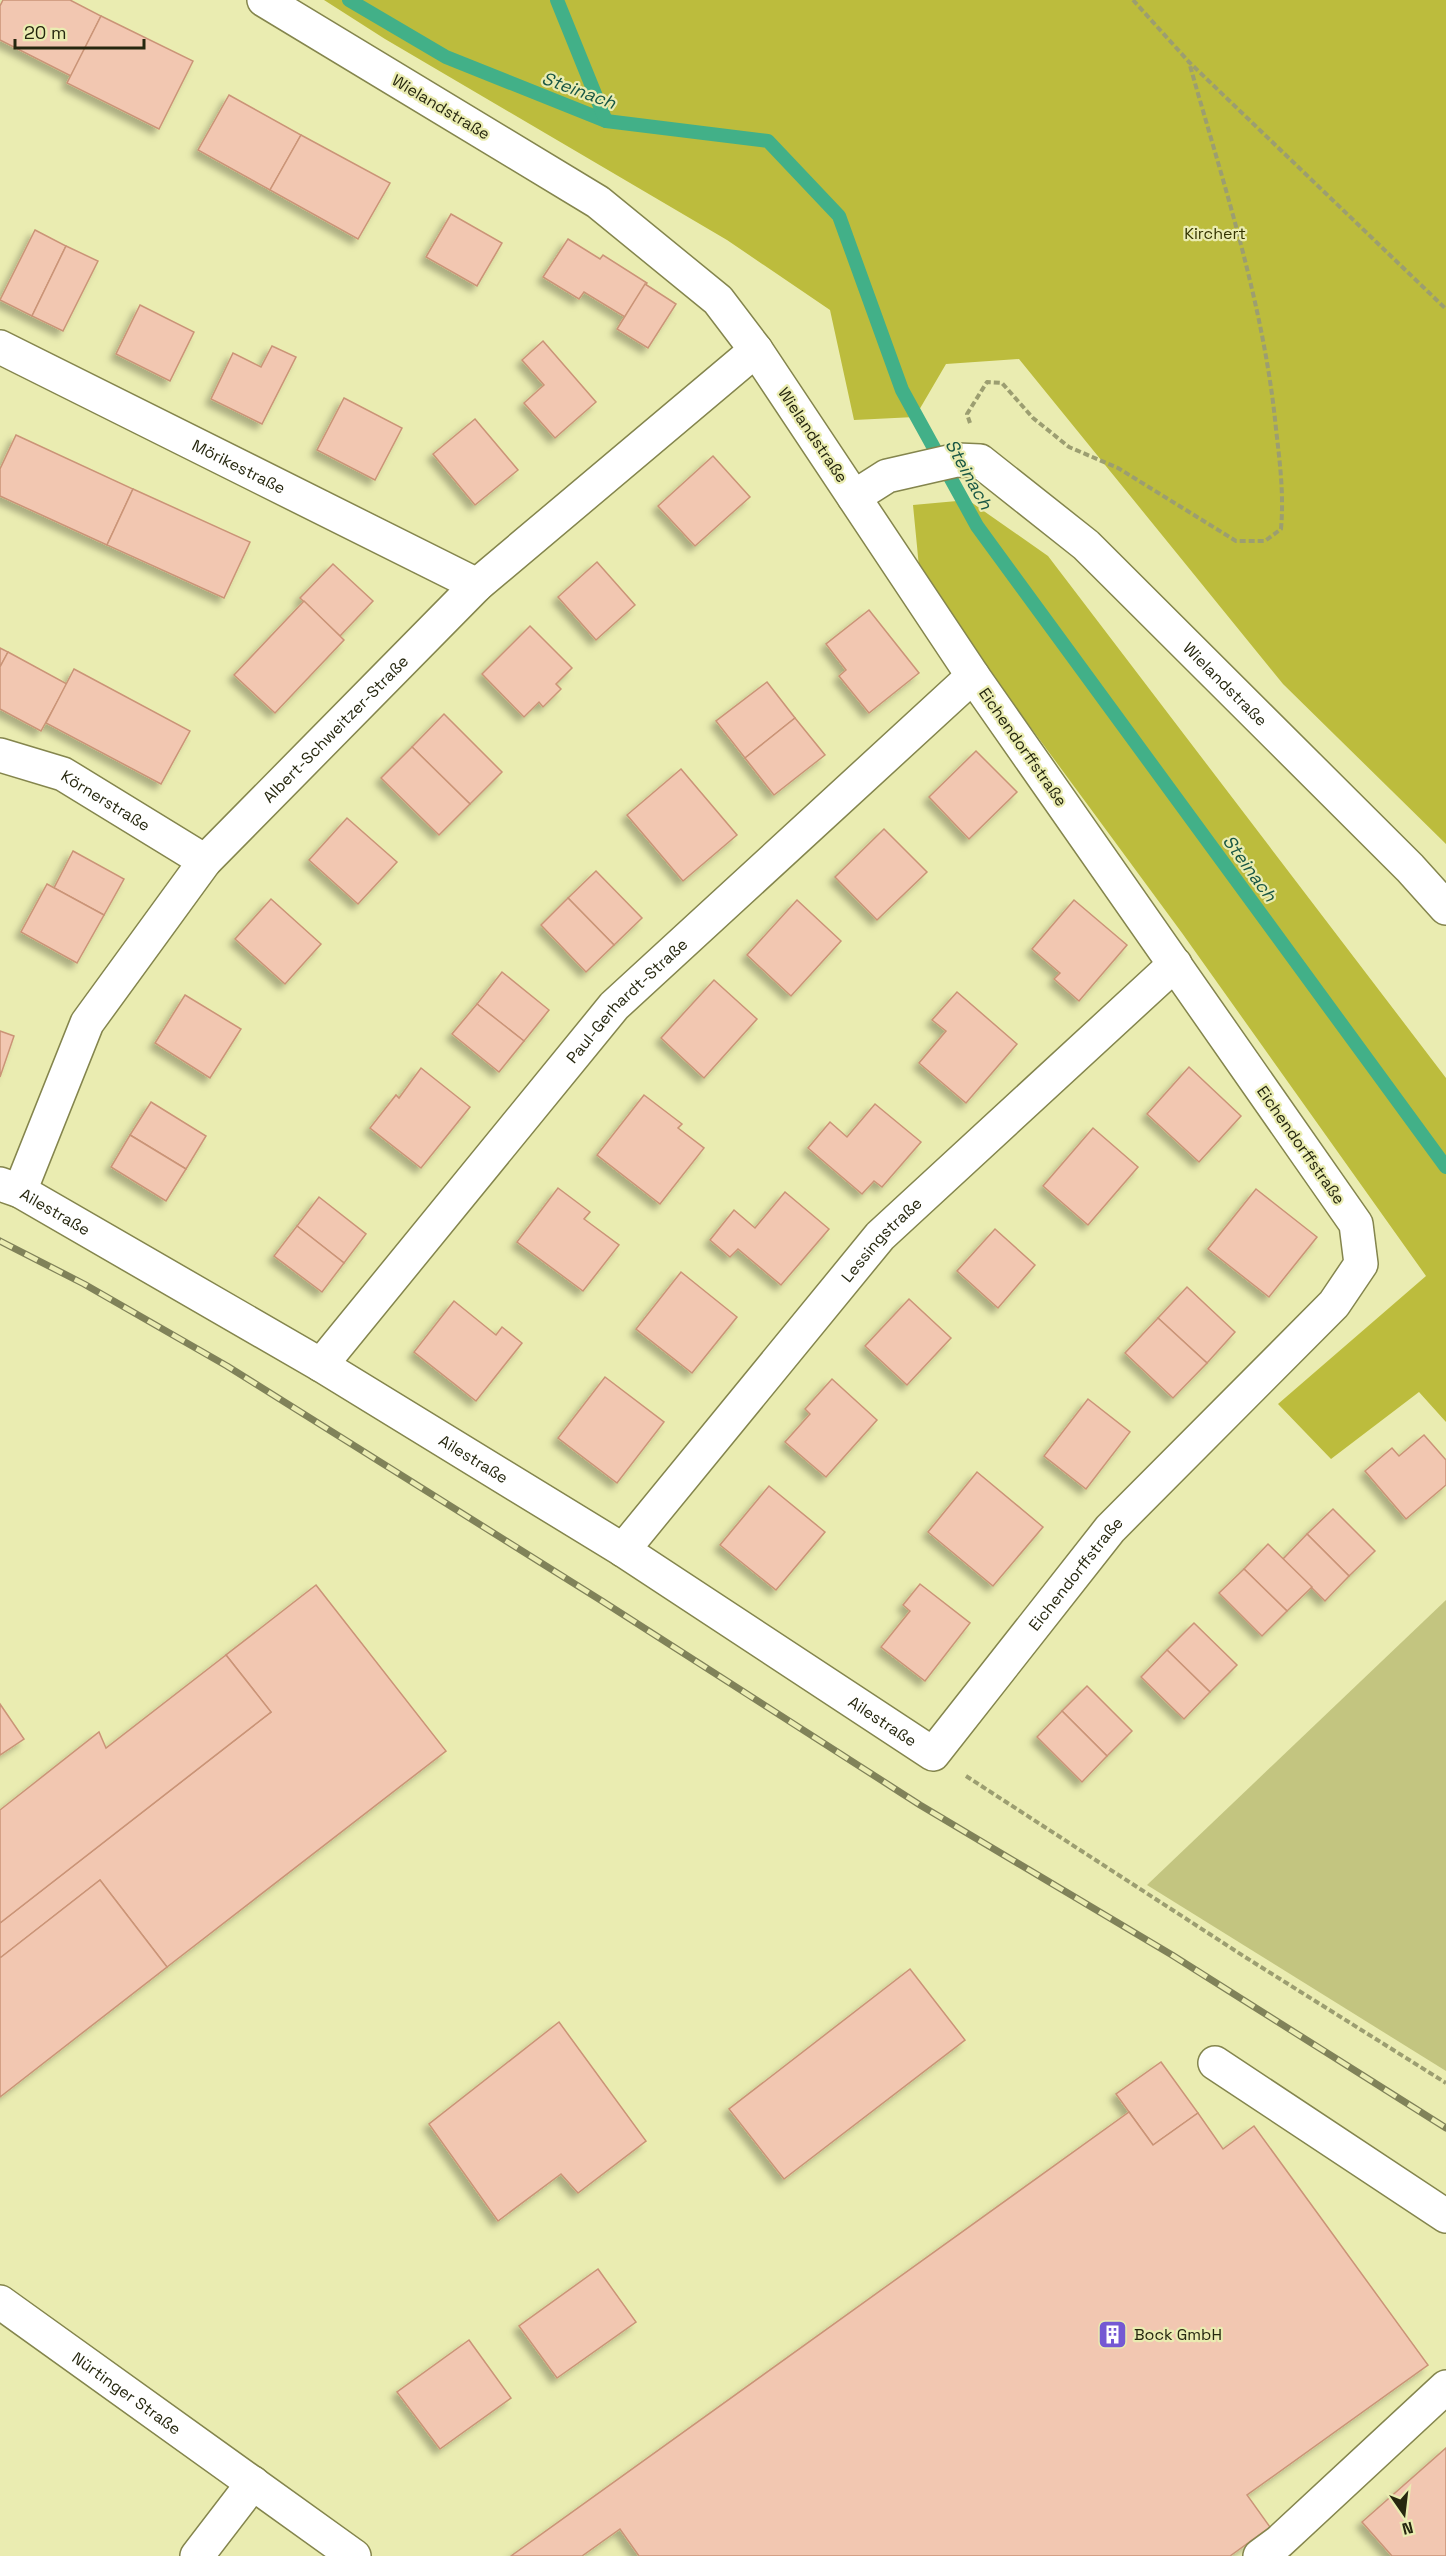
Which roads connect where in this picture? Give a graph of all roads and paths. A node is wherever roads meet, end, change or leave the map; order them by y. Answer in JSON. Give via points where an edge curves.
{"nodes":[{"id":1,"x":264,"y":0,"type":"edge"},
{"id":2,"x":1133,"y":0,"type":"edge"},
{"id":3,"x":1189,"y":62,"type":"junction"},
{"id":4,"x":1446,"y":309,"type":"edge"},
{"id":5,"x":0,"y":348,"type":"edge"},
{"id":6,"x":756,"y":350,"type":"junction"},
{"id":7,"x":969,"y":460,"type":"junction"},
{"id":8,"x":854,"y":496,"type":"junction"},
{"id":9,"x":477,"y":585,"type":"junction"},
{"id":10,"x":973,"y":676,"type":"junction"},
{"id":11,"x":0,"y":755,"type":"edge"},
{"id":12,"x":205,"y":861,"type":"junction"},
{"id":13,"x":1446,"y":908,"type":"edge"},
{"id":14,"x":1175,"y":964,"type":"junction"},
{"id":15,"x":10,"y":1188,"type":"edge"},
{"id":16,"x":321,"y":1365,"type":"junction"},
{"id":17,"x":623,"y":1550,"type":"junction"},
{"id":18,"x":933,"y":1754,"type":"junction"},
{"id":19,"x":1215,"y":2063,"type":"dead end"},
{"id":20,"x":1446,"y":2082,"type":"edge"},
{"id":21,"x":1446,"y":2216,"type":"edge"},
{"id":22,"x":0,"y":2302,"type":"edge"},
{"id":23,"x":1446,"y":2387,"type":"edge"},
{"id":24,"x":253,"y":2483,"type":"junction"},
{"id":25,"x":197,"y":2556,"type":"edge"},
{"id":26,"x":354,"y":2556,"type":"edge"},
{"id":27,"x":1260,"y":2556,"type":"edge"}],
"edges":[{"from":1,"to":6,"type":"street","name":"Wielandstraße","via":[[598,202],[718,300]]},
{"from":2,"to":3,"type":"path"},
{"from":3,"to":4,"type":"path"},
{"from":3,"to":7,"type":"path","via":[[1257,309],[1272,383],[1284,494],[1281,529],[1265,542],[1236,542],[1118,468],[1069,447],[1033,418],[1002,383],[995,381],[987,382],[967,414]]},
{"from":5,"to":9,"type":"street","name":"Mörikestraße"},
{"from":6,"to":8,"type":"street","name":"Wielandstraße"},
{"from":6,"to":9,"type":"street","name":"Albert-Schweitzer-Straße"},
{"from":7,"to":8,"type":"street","name":"Wielandstraße","via":[[887,476]]},
{"from":7,"to":13,"type":"street","name":"Wielandstraße","via":[[1086,545]]},
{"from":8,"to":10,"type":"street","name":"Eichendorffstraße"},
{"from":9,"to":12,"type":"street","name":"Albert-Schweitzer-Straße"},
{"from":10,"to":14,"type":"street","name":"Eichendorffstraße"},
{"from":10,"to":16,"type":"street","name":"Paul-Gerhardt-Straße","via":[[614,1006]]},
{"from":11,"to":12,"type":"street","name":"Körnerstraße","via":[[63,774]]},
{"from":12,"to":15,"type":"street","name":"Albert-Schweitzer-Straße","via":[[87,1023]]},
{"from":14,"to":17,"type":"street","name":"Lessingstraße","via":[[880,1236]]},
{"from":14,"to":18,"type":"street","name":"Eichendorffstraße","via":[[1356,1224],[1361,1264],[1334,1304],[1110,1529]]},
{"from":15,"to":16,"type":"street","name":"Ailestraße"},
{"from":16,"to":17,"type":"street","name":"Ailestraße"},
{"from":17,"to":18,"type":"street","name":"Ailestraße"},
{"from":18,"to":20,"type":"path"},
{"from":19,"to":21,"type":"street"},
{"from":22,"to":24,"type":"street","name":"Nürtinger Straße"},
{"from":23,"to":27,"type":"street"},
{"from":24,"to":25,"type":"street"},
{"from":24,"to":26,"type":"street","name":"Nürtinger Straße"}]}
